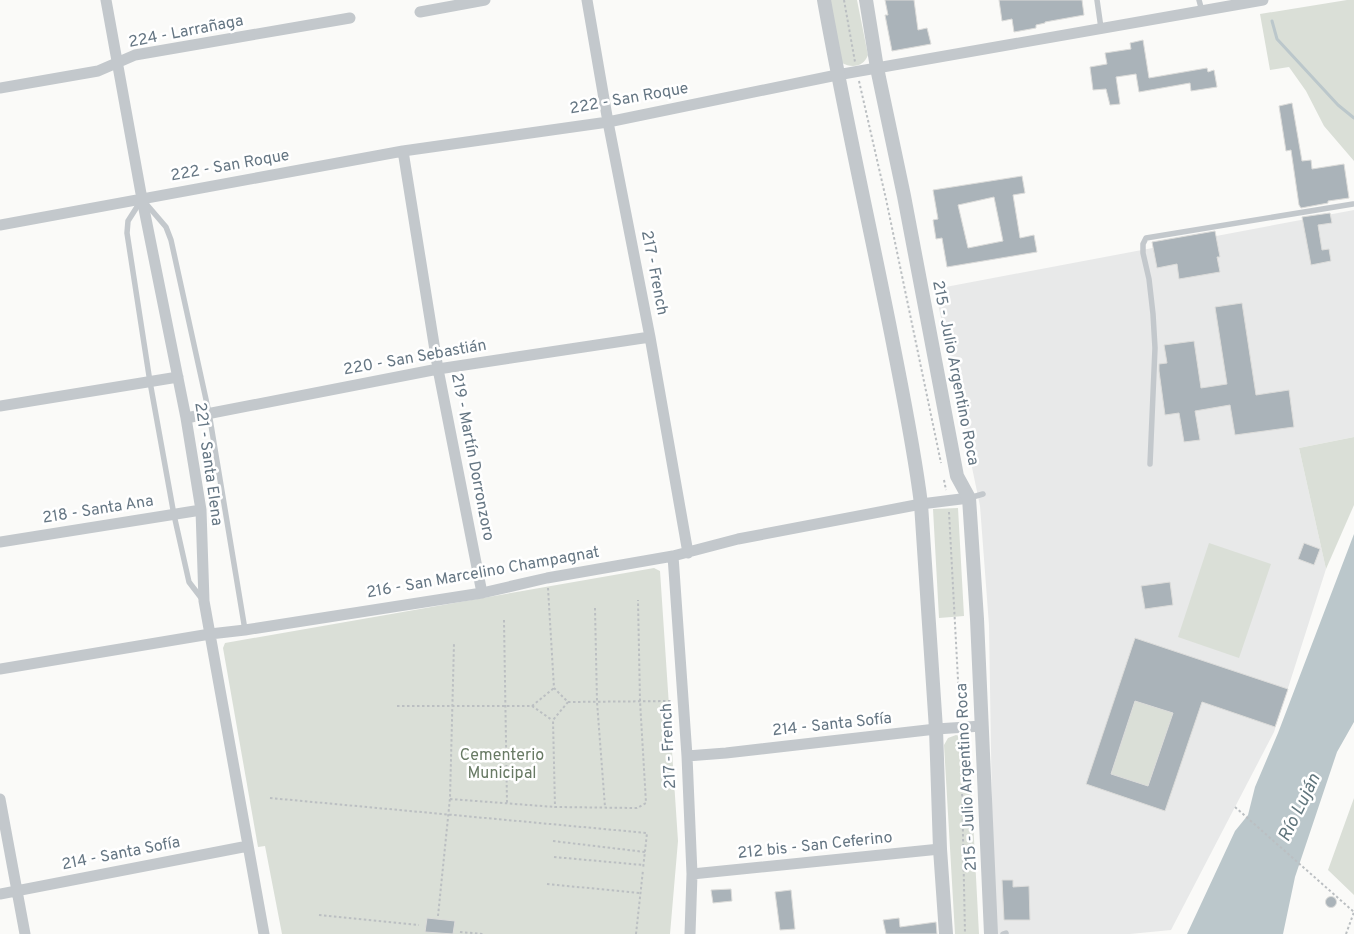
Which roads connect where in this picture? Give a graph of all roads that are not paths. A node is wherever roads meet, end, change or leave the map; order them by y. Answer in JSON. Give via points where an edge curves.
{"nodes":[{"id":1,"x":106,"y":0,"type":"edge"},
{"id":2,"x":485,"y":0,"type":"edge"},
{"id":3,"x":587,"y":0,"type":"edge"},
{"id":4,"x":824,"y":0,"type":"edge"},
{"id":5,"x":866,"y":0,"type":"edge"},
{"id":6,"x":1097,"y":0,"type":"edge"},
{"id":7,"x":1263,"y":0,"type":"edge"},
{"id":8,"x":1200,"y":5,"type":"edge"},
{"id":9,"x":420,"y":12,"type":"dead end"},
{"id":10,"x":350,"y":18,"type":"dead end"},
{"id":11,"x":1101,"y":28,"type":"junction"},
{"id":12,"x":118,"y":63,"type":"junction"},
{"id":13,"x":877,"y":68,"type":"junction"},
{"id":14,"x":837,"y":75,"type":"junction"},
{"id":15,"x":0,"y":88,"type":"edge"},
{"id":16,"x":608,"y":122,"type":"junction"},
{"id":17,"x":403,"y":151,"type":"junction"},
{"id":18,"x":142,"y":199,"type":"junction"},
{"id":19,"x":1353,"y":204,"type":"edge"},
{"id":20,"x":0,"y":225,"type":"edge"},
{"id":21,"x":650,"y":338,"type":"junction"},
{"id":22,"x":438,"y":369,"type":"junction"},
{"id":23,"x":178,"y":377,"type":"junction"},
{"id":24,"x":150,"y":382,"type":"junction"},
{"id":25,"x":0,"y":406,"type":"edge"},
{"id":26,"x":209,"y":413,"type":"junction"},
{"id":27,"x":186,"y":418,"type":"junction"},
{"id":28,"x":1150,"y":464,"type":"dead end"},
{"id":29,"x":983,"y":494,"type":"dead end"},
{"id":30,"x":969,"y":498,"type":"junction"},
{"id":31,"x":922,"y":504,"type":"junction"},
{"id":32,"x":201,"y":510,"type":"junction"},
{"id":33,"x":174,"y":515,"type":"junction"},
{"id":34,"x":0,"y":542,"type":"edge"},
{"id":35,"x":688,"y":553,"type":"junction"},
{"id":36,"x":673,"y":556,"type":"junction"},
{"id":37,"x":482,"y":592,"type":"junction"},
{"id":38,"x":204,"y":601,"type":"junction"},
{"id":39,"x":245,"y":630,"type":"junction"},
{"id":40,"x":210,"y":634,"type":"junction"},
{"id":41,"x":0,"y":669,"type":"edge"},
{"id":42,"x":982,"y":726,"type":"junction"},
{"id":43,"x":936,"y":730,"type":"junction"},
{"id":44,"x":687,"y":756,"type":"junction"},
{"id":45,"x":0,"y":799,"type":"edge"},
{"id":46,"x":248,"y":846,"type":"junction"},
{"id":47,"x":940,"y":849,"type":"junction"},
{"id":48,"x":692,"y":874,"type":"junction"},
{"id":49,"x":17,"y":891,"type":"junction"},
{"id":50,"x":0,"y":894,"type":"edge"},
{"id":51,"x":25,"y":934,"type":"edge"},
{"id":52,"x":264,"y":934,"type":"edge"},
{"id":53,"x":690,"y":934,"type":"edge"},
{"id":54,"x":946,"y":934,"type":"edge"},
{"id":55,"x":991,"y":934,"type":"edge"}],
"edges":[{"from":1,"to":12,"type":"street","name":"221 - Santa Elena"},
{"from":2,"to":9,"type":"street"},
{"from":3,"to":16,"type":"street","name":"217 - French"},
{"from":4,"to":14,"type":"street","name":"215 - Julio Argentino Roca"},
{"from":5,"to":13,"type":"street","name":"215 - Julio Argentino Roca"},
{"from":6,"to":11,"type":"lane"},
{"from":7,"to":8,"type":"street","name":"222 - San Roque"},
{"from":8,"to":11,"type":"street","name":"222 - San Roque"},
{"from":10,"to":12,"type":"street","name":"224 - Larrañaga","via":[[135,55]]},
{"from":11,"to":13,"type":"street","name":"222 - San Roque"},
{"from":12,"to":15,"type":"street","name":"224 - Larrañaga","via":[[98,72]]},
{"from":12,"to":18,"type":"street","name":"221 - Santa Elena"},
{"from":13,"to":14,"type":"street","name":"222 - San Roque"},
{"from":13,"to":30,"type":"street","name":"215 - Julio Argentino Roca","via":[[957,476]]},
{"from":14,"to":16,"type":"street","name":"222 - San Roque"},
{"from":14,"to":31,"type":"street","name":"215 - Julio Argentino Roca","via":[[865,202]]},
{"from":16,"to":17,"type":"street","name":"222 - San Roque"},
{"from":16,"to":21,"type":"street","name":"217 - French"},
{"from":17,"to":18,"type":"street","name":"222 - San Roque"},
{"from":17,"to":22,"type":"street","name":"219 - Martín Dorronzoro"},
{"from":18,"to":20,"type":"street","name":"222 - San Roque"},
{"from":18,"to":23,"type":"street","name":"221 - Santa Elena"},
{"from":18,"to":24,"type":"lane","via":[[128,221],[127,233]]},
{"from":18,"to":26,"type":"lane","via":[[166,226],[171,240]]},
{"from":19,"to":28,"type":"lane","via":[[1146,238],[1143,253],[1149,279],[1155,348]]},
{"from":21,"to":22,"type":"street","name":"220 - San Sebastián"},
{"from":21,"to":35,"type":"street","name":"217 - French"},
{"from":22,"to":26,"type":"street","name":"220 - San Sebastián"},
{"from":22,"to":37,"type":"street","name":"219 - Martín Dorronzoro"},
{"from":23,"to":24,"type":"street"},
{"from":23,"to":27,"type":"street","name":"221 - Santa Elena"},
{"from":24,"to":25,"type":"street"},
{"from":24,"to":33,"type":"lane"},
{"from":26,"to":27,"type":"street","name":"220 - San Sebastián"},
{"from":26,"to":39,"type":"lane"},
{"from":27,"to":32,"type":"street","name":"221 - Santa Elena"},
{"from":29,"to":30,"type":"lane"},
{"from":30,"to":31,"type":"street","name":"216 - San Marcelino Champagnat"},
{"from":30,"to":42,"type":"street","name":"215 - Julio Argentino Roca"},
{"from":31,"to":35,"type":"street","name":"216 - San Marcelino Champagnat","via":[[738,539]]},
{"from":31,"to":43,"type":"street","name":"215 - Julio Argentino Roca"},
{"from":32,"to":33,"type":"street","name":"218 - Santa Ana"},
{"from":32,"to":38,"type":"street","name":"221 - Santa Elena"},
{"from":33,"to":34,"type":"street","name":"218 - Santa Ana"},
{"from":33,"to":38,"type":"lane","via":[[189,582]]},
{"from":35,"to":36,"type":"street","name":"216 - San Marcelino Champagnat"},
{"from":36,"to":37,"type":"street","name":"216 - San Marcelino Champagnat"},
{"from":36,"to":44,"type":"street","name":"217 - French"},
{"from":37,"to":39,"type":"street","name":"216 - San Marcelino Champagnat"},
{"from":38,"to":40,"type":"street","name":"221 - Santa Elena"},
{"from":39,"to":40,"type":"street","name":"216 - San Marcelino Champagnat"},
{"from":40,"to":41,"type":"street","name":"216 - San Marcelino Champagnat"},
{"from":40,"to":46,"type":"street","name":"221 - Santa Elena"},
{"from":42,"to":43,"type":"street","name":"214 - Santa Sofía"},
{"from":42,"to":55,"type":"street","name":"215 - Julio Argentino Roca"},
{"from":43,"to":44,"type":"street","name":"214 - Santa Sofía"},
{"from":43,"to":47,"type":"street","name":"215 - Julio Argentino Roca"},
{"from":44,"to":48,"type":"street","name":"217 - French"},
{"from":45,"to":49,"type":"street"},
{"from":46,"to":49,"type":"street","name":"214 - Santa Sofía"},
{"from":46,"to":52,"type":"street","name":"221 - Santa Elena"},
{"from":47,"to":48,"type":"street","name":"212 bis - San Ceferino"},
{"from":47,"to":54,"type":"street","name":"215 - Julio Argentino Roca"},
{"from":48,"to":53,"type":"street","name":"217 - French"},
{"from":49,"to":50,"type":"street","name":"214 - Santa Sofía"},
{"from":49,"to":51,"type":"street"}]}
